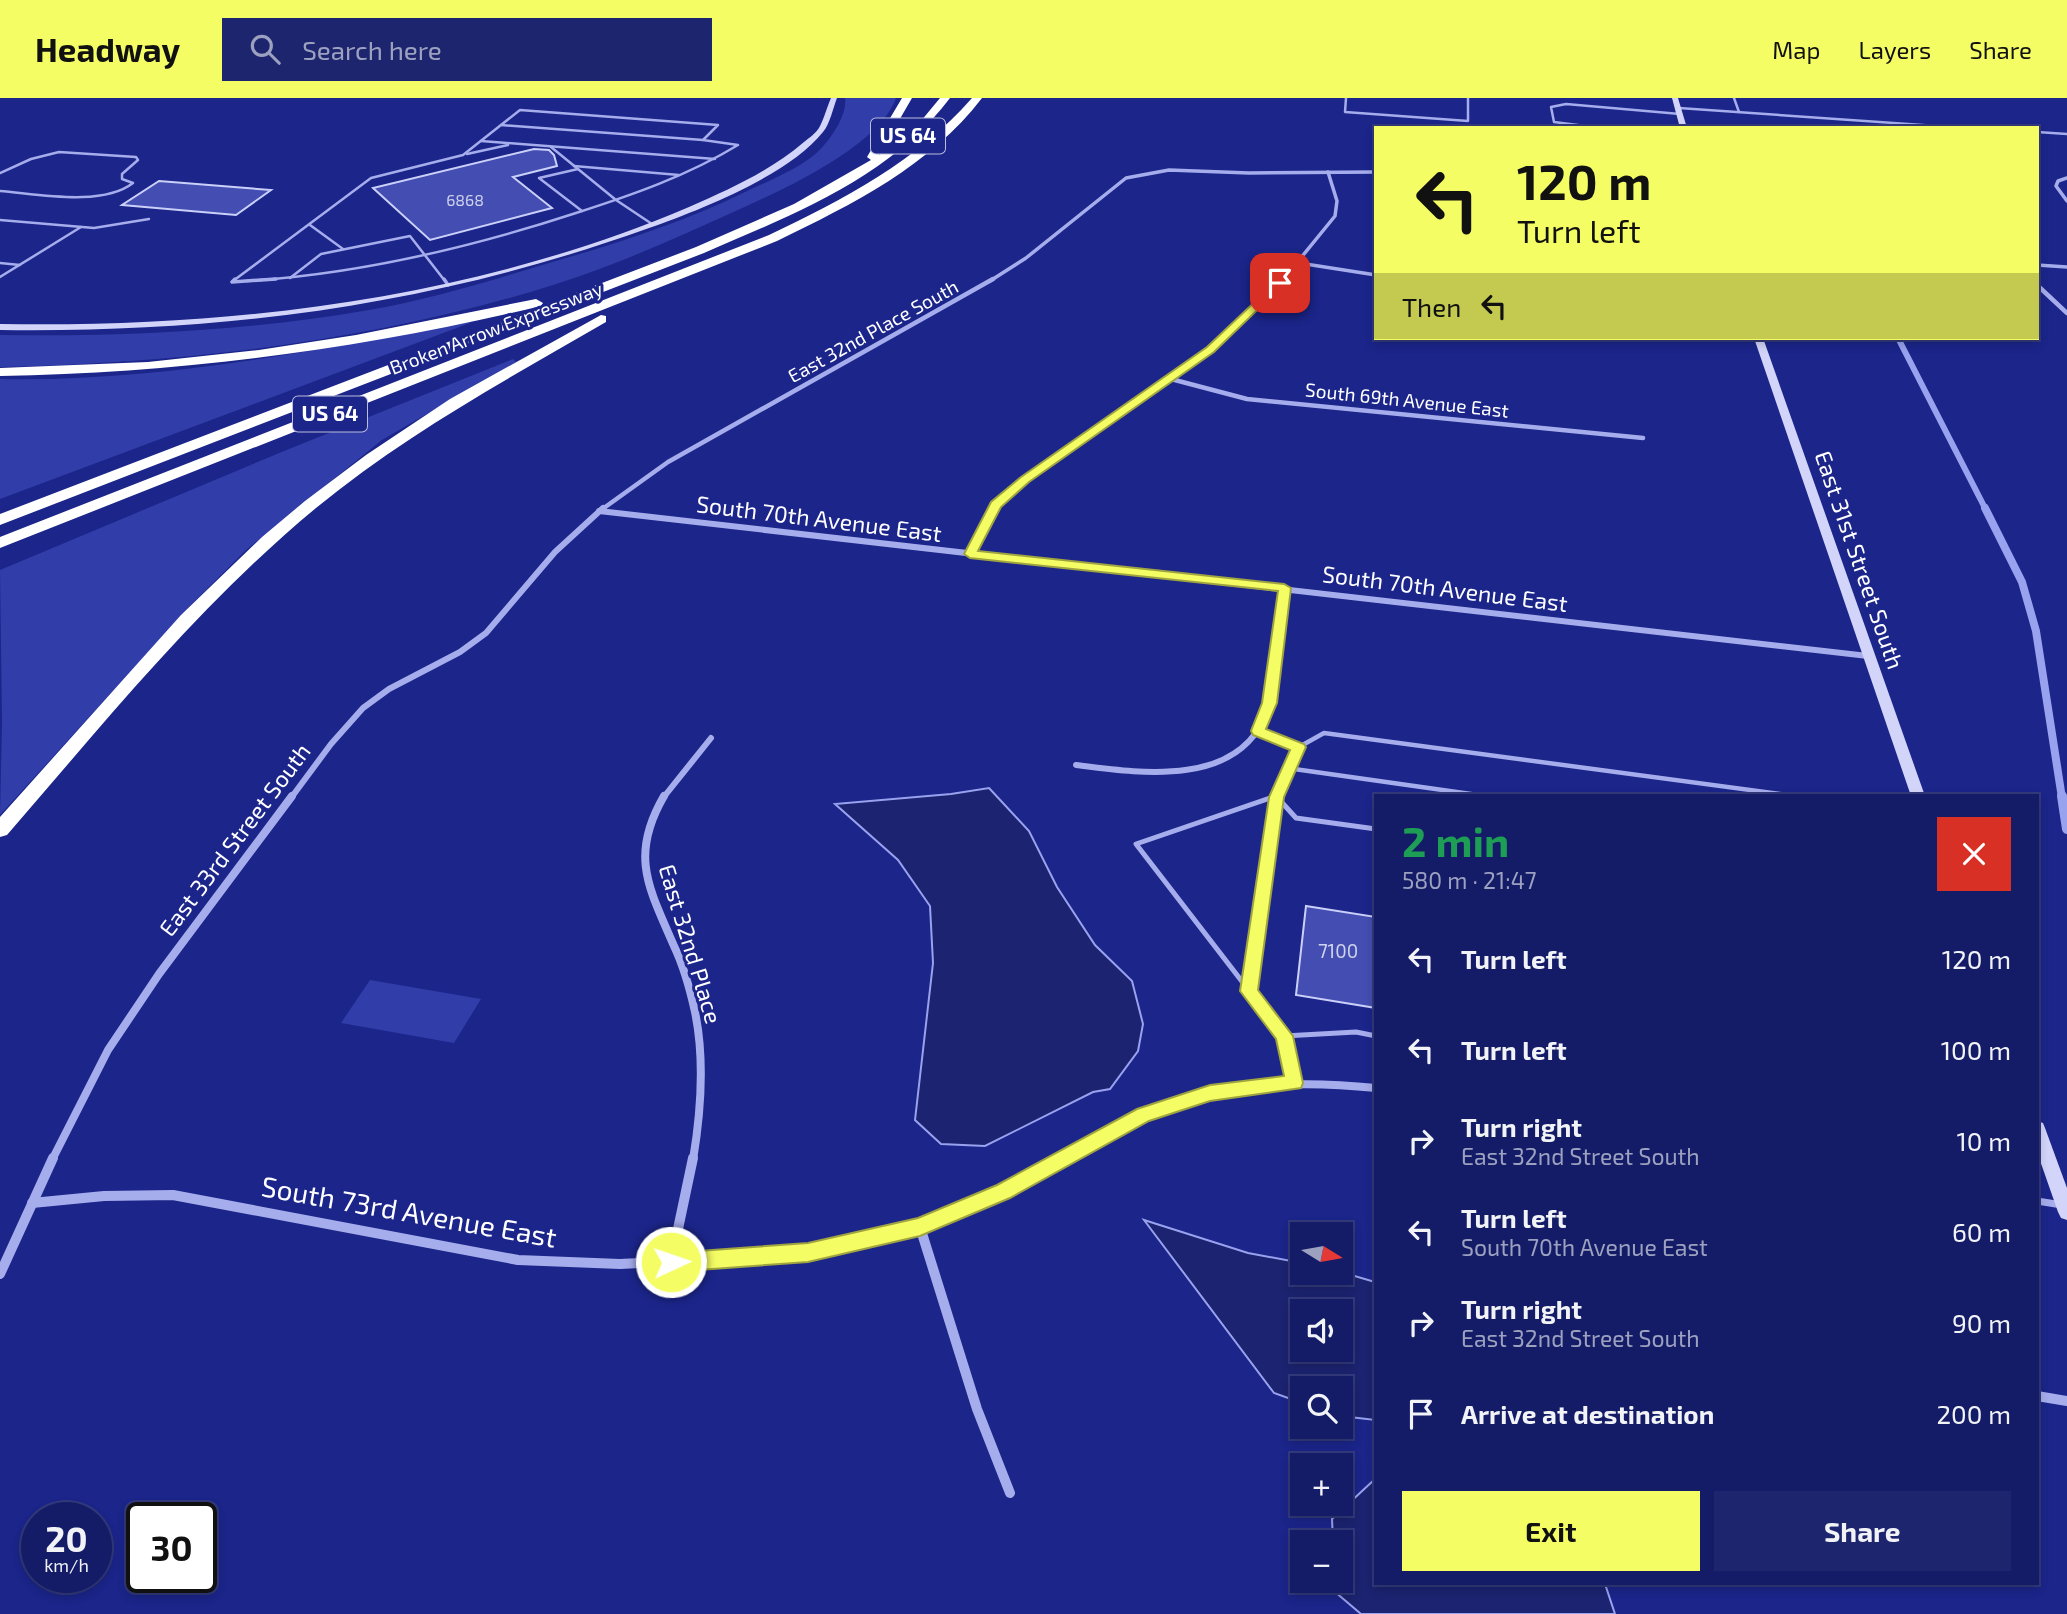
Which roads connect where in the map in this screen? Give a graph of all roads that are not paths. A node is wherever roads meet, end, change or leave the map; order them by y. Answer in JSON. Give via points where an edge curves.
{"nodes":[{"id":1,"x":834,"y":98,"type":"edge"},
{"id":2,"x":907,"y":98,"type":"edge"},
{"id":3,"x":945,"y":98,"type":"edge"},
{"id":4,"x":977,"y":98,"type":"edge"},
{"id":5,"x":994,"y":98,"type":"edge"},
{"id":6,"x":1346,"y":98,"type":"edge"},
{"id":7,"x":1468,"y":98,"type":"edge"},
{"id":8,"x":1675,"y":98,"type":"edge"},
{"id":9,"x":1734,"y":98,"type":"edge"},
{"id":10,"x":1679,"y":111,"type":"junction"},
{"id":11,"x":1740,"y":111,"type":"junction"},
{"id":12,"x":501,"y":125,"type":"junction"},
{"id":13,"x":1580,"y":126,"type":"edge"},
{"id":14,"x":1684,"y":126,"type":"edge"},
{"id":15,"x":1939,"y":126,"type":"edge"},
{"id":16,"x":2039,"y":132,"type":"edge"},
{"id":17,"x":2067,"y":134,"type":"edge"},
{"id":18,"x":481,"y":141,"type":"junction"},
{"id":19,"x":703,"y":141,"type":"junction"},
{"id":20,"x":515,"y":144,"type":"junction"},
{"id":21,"x":550,"y":146,"type":"junction"},
{"id":22,"x":927,"y":149,"type":"junction"},
{"id":23,"x":463,"y":155,"type":"junction"},
{"id":24,"x":716,"y":159,"type":"junction"},
{"id":25,"x":576,"y":167,"type":"junction"},
{"id":26,"x":866,"y":168,"type":"junction"},
{"id":27,"x":1328,"y":172,"type":"junction"},
{"id":28,"x":1374,"y":172,"type":"edge"},
{"id":29,"x":0,"y":173,"type":"edge"},
{"id":30,"x":683,"y":175,"type":"junction"},
{"id":31,"x":2064,"y":179,"type":"edge"},
{"id":32,"x":0,"y":191,"type":"edge"},
{"id":33,"x":616,"y":200,"type":"junction"},
{"id":34,"x":2067,"y":201,"type":"edge"},
{"id":35,"x":582,"y":211,"type":"junction"},
{"id":36,"x":149,"y":219,"type":"dead end"},
{"id":37,"x":0,"y":220,"type":"edge"},
{"id":38,"x":652,"y":224,"type":"junction"},
{"id":39,"x":310,"y":225,"type":"junction"},
{"id":40,"x":81,"y":227,"type":"junction"},
{"id":41,"x":343,"y":250,"type":"junction"},
{"id":42,"x":424,"y":256,"type":"junction"},
{"id":43,"x":0,"y":263,"type":"edge"},
{"id":44,"x":1299,"y":263,"type":"junction"},
{"id":45,"x":20,"y":265,"type":"junction"},
{"id":46,"x":2039,"y":265,"type":"edge"},
{"id":47,"x":2067,"y":267,"type":"edge"},
{"id":48,"x":1374,"y":275,"type":"edge"},
{"id":49,"x":0,"y":277,"type":"edge"},
{"id":50,"x":287,"y":280,"type":"junction"},
{"id":51,"x":448,"y":285,"type":"junction"},
{"id":52,"x":660,"y":285,"type":"junction"},
{"id":53,"x":2039,"y":287,"type":"edge"},
{"id":54,"x":587,"y":294,"type":"junction"},
{"id":55,"x":2067,"y":313,"type":"edge"},
{"id":56,"x":0,"y":327,"type":"edge"},
{"id":57,"x":1759,"y":340,"type":"edge"},
{"id":58,"x":0,"y":372,"type":"edge"},
{"id":59,"x":1171,"y":379,"type":"junction"},
{"id":60,"x":1643,"y":438,"type":"dead end"},
{"id":61,"x":600,"y":511,"type":"junction"},
{"id":62,"x":0,"y":520,"type":"edge"},
{"id":63,"x":0,"y":543,"type":"edge"},
{"id":64,"x":970,"y":554,"type":"junction"},
{"id":65,"x":1284,"y":588,"type":"junction"},
{"id":66,"x":1868,"y":656,"type":"junction"},
{"id":67,"x":1258,"y":731,"type":"junction"},
{"id":68,"x":711,"y":738,"type":"dead end"},
{"id":69,"x":1299,"y":747,"type":"junction"},
{"id":70,"x":1076,"y":765,"type":"dead end"},
{"id":71,"x":1287,"y":768,"type":"junction"},
{"id":72,"x":1471,"y":794,"type":"edge"},
{"id":73,"x":1780,"y":794,"type":"edge"},
{"id":74,"x":1917,"y":794,"type":"edge"},
{"id":75,"x":1276,"y":797,"type":"junction"},
{"id":76,"x":1374,"y":829,"type":"edge"},
{"id":77,"x":0,"y":830,"type":"edge"},
{"id":78,"x":1249,"y":991,"type":"junction"},
{"id":79,"x":1284,"y":1036,"type":"junction"},
{"id":80,"x":1374,"y":1036,"type":"edge"},
{"id":81,"x":1294,"y":1083,"type":"junction"},
{"id":82,"x":1374,"y":1088,"type":"edge"},
{"id":83,"x":2039,"y":1134,"type":"edge"},
{"id":84,"x":2039,"y":1202,"type":"edge"},
{"id":85,"x":32,"y":1203,"type":"junction"},
{"id":86,"x":2066,"y":1209,"type":"edge"},
{"id":87,"x":920,"y":1227,"type":"junction"},
{"id":88,"x":671,"y":1262,"type":"junction"},
{"id":89,"x":0,"y":1274,"type":"edge"},
{"id":90,"x":2039,"y":1396,"type":"edge"},
{"id":91,"x":2067,"y":1401,"type":"edge"},
{"id":92,"x":1010,"y":1493,"type":"dead end"}],
"edges":[{"from":1,"to":38,"type":"street","via":[[823,129],[786,163],[732,193]]},
{"from":2,"to":26,"type":"highway"},
{"from":3,"to":26,"type":"highway","name":"Broken Arrow Expressway","number":"US 64"},
{"from":4,"to":22,"type":"highway","name":"Broken Arrow Expressway","number":"US 64"},
{"from":5,"to":22,"type":"highway"},
{"from":6,"to":7,"type":"lane","via":[[1345,112],[1468,121]]},
{"from":8,"to":10,"type":"street"},
{"from":9,"to":11,"type":"lane"},
{"from":10,"to":11,"type":"lane"},
{"from":10,"to":13,"type":"lane","via":[[1550,107],[1554,122]]},
{"from":10,"to":14,"type":"street"},
{"from":11,"to":15,"type":"lane"},
{"from":12,"to":18,"type":"lane"},
{"from":12,"to":19,"type":"lane"},
{"from":12,"to":19,"type":"lane","via":[[520,110],[718,125]]},
{"from":16,"to":17,"type":"lane"},
{"from":18,"to":20,"type":"lane"},
{"from":18,"to":23,"type":"lane"},
{"from":19,"to":24,"type":"lane","via":[[738,145]]},
{"from":20,"to":21,"type":"lane"},
{"from":20,"to":23,"type":"lane"},
{"from":21,"to":24,"type":"lane"},
{"from":21,"to":25,"type":"lane"},
{"from":22,"to":52,"type":"highway","name":"Broken Arrow Expressway","number":"US 64","via":[[867,191],[821,215]]},
{"from":23,"to":39,"type":"lane","via":[[371,178]]},
{"from":24,"to":30,"type":"lane"},
{"from":25,"to":30,"type":"lane"},
{"from":25,"to":33,"type":"lane"},
{"from":25,"to":35,"type":"lane","via":[[540,178]]},
{"from":26,"to":54,"type":"highway","name":"Broken Arrow Expressway","number":"US 64","via":[[785,214]]},
{"from":27,"to":28,"type":"street","name":"East 32nd Place South"},
{"from":27,"to":44,"type":"street","via":[[1335,189],[1335,216]]},
{"from":27,"to":61,"type":"street","name":"East 32nd Place South","via":[[1154,171],[1119,181],[1008,270],[668,462]]},
{"from":29,"to":32,"type":"lane","via":[[60,152],[138,160],[121,178],[133,183],[128,189],[108,195]]},
{"from":30,"to":33,"type":"lane"},
{"from":31,"to":34,"type":"street","via":[[2056,186]]},
{"from":33,"to":35,"type":"lane"},
{"from":33,"to":38,"type":"lane"},
{"from":35,"to":42,"type":"lane","via":[[522,232]]},
{"from":36,"to":40,"type":"lane","via":[[121,227]]},
{"from":37,"to":40,"type":"lane"},
{"from":38,"to":51,"type":"street","via":[[532,264]]},
{"from":39,"to":41,"type":"lane"},
{"from":39,"to":50,"type":"lane","via":[[232,282]]},
{"from":40,"to":45,"type":"lane"},
{"from":41,"to":42,"type":"lane","via":[[410,236]]},
{"from":41,"to":50,"type":"lane","via":[[321,254]]},
{"from":42,"to":50,"type":"lane"},
{"from":42,"to":51,"type":"lane"},
{"from":43,"to":45,"type":"lane"},
{"from":44,"to":48,"type":"street"},
{"from":44,"to":59,"type":"street","via":[[1237,327]]},
{"from":45,"to":49,"type":"lane"},
{"from":46,"to":47,"type":"street"},
{"from":51,"to":56,"type":"street","via":[[356,303],[153,328]]},
{"from":52,"to":63,"type":"highway","name":"Broken Arrow Expressway","number":"US 64"},
{"from":52,"to":77,"type":"highway","via":[[476,389],[310,505],[202,604]]},
{"from":53,"to":55,"type":"street"},
{"from":54,"to":58,"type":"highway","via":[[271,352],[137,367]]},
{"from":54,"to":62,"type":"highway","name":"Broken Arrow Expressway","number":"US 64"},
{"from":57,"to":66,"type":"street","name":"East 31st Street South"},
{"from":59,"to":60,"type":"street","name":"South 69th Avenue East","via":[[1247,399]]},
{"from":59,"to":64,"type":"street","via":[[1025,479],[995,505]]},
{"from":61,"to":64,"type":"street","name":"South 70th Avenue East"},
{"from":61,"to":85,"type":"street","name":"East 33rd Street South","via":[[541,567],[487,632],[353,717],[127,1020],[88,1085]]},
{"from":64,"to":65,"type":"street","name":"South 70th Avenue East"},
{"from":65,"to":66,"type":"street","name":"South 70th Avenue East"},
{"from":65,"to":67,"type":"street","via":[[1269,703]]},
{"from":66,"to":74,"type":"street","name":"East 31st Street South"},
{"from":67,"to":69,"type":"lane"},
{"from":67,"to":70,"type":"street","via":[[1232,754],[1192,769],[1130,772]]},
{"from":68,"to":88,"type":"street","name":"East 32nd Place","via":[[662,801],[644,852],[649,891],[680,961],[699,1040],[693,1156]]},
{"from":69,"to":71,"type":"lane"},
{"from":69,"to":73,"type":"lane","via":[[1324,733]]},
{"from":71,"to":72,"type":"lane"},
{"from":71,"to":75,"type":"lane"},
{"from":75,"to":76,"type":"lane","via":[[1296,818]]},
{"from":75,"to":78,"type":"lane"},
{"from":75,"to":78,"type":"lane","via":[[1136,844]]},
{"from":78,"to":79,"type":"lane"},
{"from":79,"to":80,"type":"lane","via":[[1356,1032]]},
{"from":79,"to":81,"type":"lane"},
{"from":81,"to":82,"type":"street","name":"South 73rd Avenue East"},
{"from":81,"to":87,"type":"street","name":"South 73rd Avenue East","via":[[1210,1093],[1144,1115],[1003,1192]]},
{"from":83,"to":86,"type":"street"},
{"from":84,"to":86,"type":"lane"},
{"from":85,"to":88,"type":"street","name":"South 73rd Avenue East","via":[[173,1195],[519,1260]]},
{"from":85,"to":89,"type":"street","name":"East 33rd Street South"},
{"from":87,"to":88,"type":"street","name":"South 73rd Avenue East","via":[[808,1252]]},
{"from":87,"to":92,"type":"street","via":[[977,1409]]},
{"from":90,"to":91,"type":"street"}]}
